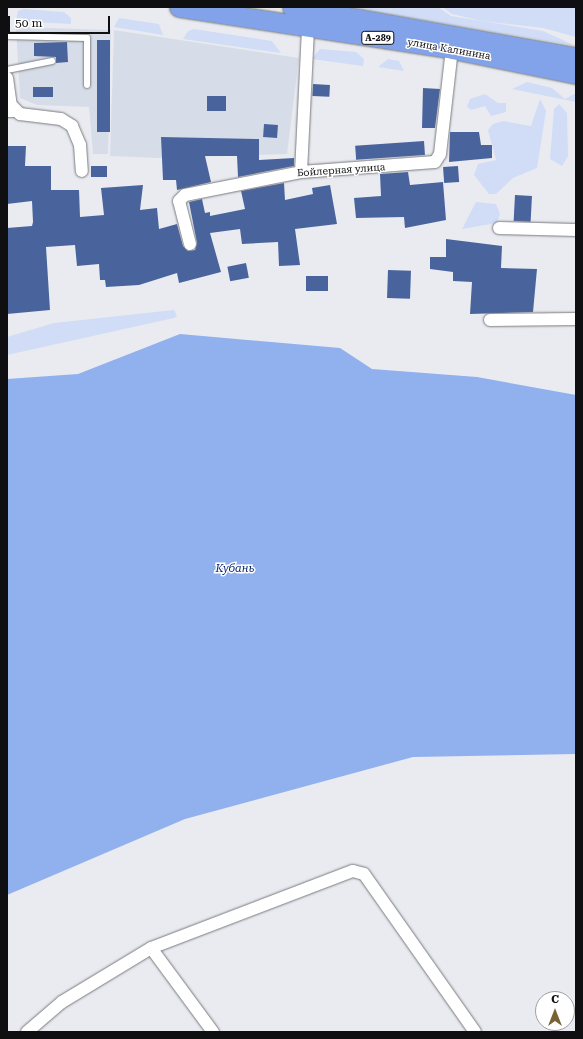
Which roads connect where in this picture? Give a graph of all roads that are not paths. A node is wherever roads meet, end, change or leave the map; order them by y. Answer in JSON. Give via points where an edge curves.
{"nodes":[{"id":1,"x":179,"y":7,"type":"edge"},
{"id":2,"x":292,"y":7,"type":"edge"},
{"id":3,"x":308,"y":27,"type":"junction"},
{"id":4,"x":7,"y":36,"type":"edge"},
{"id":5,"x":452,"y":49,"type":"junction"},
{"id":6,"x":576,"y":57,"type":"edge"},
{"id":7,"x":52,"y":61,"type":"dead end"},
{"id":8,"x":7,"y":70,"type":"edge"},
{"id":9,"x":576,"y":74,"type":"edge"},
{"id":10,"x":7,"y":78,"type":"edge"},
{"id":11,"x":87,"y":85,"type":"dead end"},
{"id":12,"x":7,"y":114,"type":"edge"},
{"id":13,"x":20,"y":114,"type":"junction"},
{"id":14,"x":82,"y":170,"type":"dead end"},
{"id":15,"x":301,"y":172,"type":"junction"},
{"id":16,"x":499,"y":228,"type":"dead end"},
{"id":17,"x":576,"y":230,"type":"edge"},
{"id":18,"x":190,"y":244,"type":"dead end"},
{"id":19,"x":576,"y":319,"type":"edge"},
{"id":20,"x":490,"y":320,"type":"dead end"},
{"id":21,"x":151,"y":948,"type":"junction"},
{"id":22,"x":27,"y":1032,"type":"edge"},
{"id":23,"x":213,"y":1032,"type":"edge"},
{"id":24,"x":475,"y":1032,"type":"edge"}],
"edges":[{"from":1,"to":3,"type":"highway","name":"улица Калинина","number":"А-289"},
{"from":2,"to":6,"type":"highway","name":"улица Калинина","number":"А-289"},
{"from":3,"to":5,"type":"highway","name":"улица Калинина","number":"А-289"},
{"from":3,"to":15,"type":"street"},
{"from":4,"to":11,"type":"lane","via":[[87,38]]},
{"from":5,"to":9,"type":"highway","name":"улица Калинина","number":"А-289"},
{"from":5,"to":15,"type":"street","name":"Бойлерная улица","via":[[440,154],[435,162]]},
{"from":7,"to":8,"type":"lane"},
{"from":10,"to":13,"type":"street","via":[[11,105]]},
{"from":12,"to":13,"type":"lane"},
{"from":13,"to":14,"type":"street","via":[[67,121],[78,139]]},
{"from":15,"to":18,"type":"street","name":"Бойлерная улица","via":[[185,195],[179,201]]},
{"from":16,"to":17,"type":"street"},
{"from":19,"to":20,"type":"street"},
{"from":21,"to":22,"type":"street","via":[[62,1002]]},
{"from":21,"to":23,"type":"street"},
{"from":21,"to":24,"type":"street","via":[[359,872]]}]}
